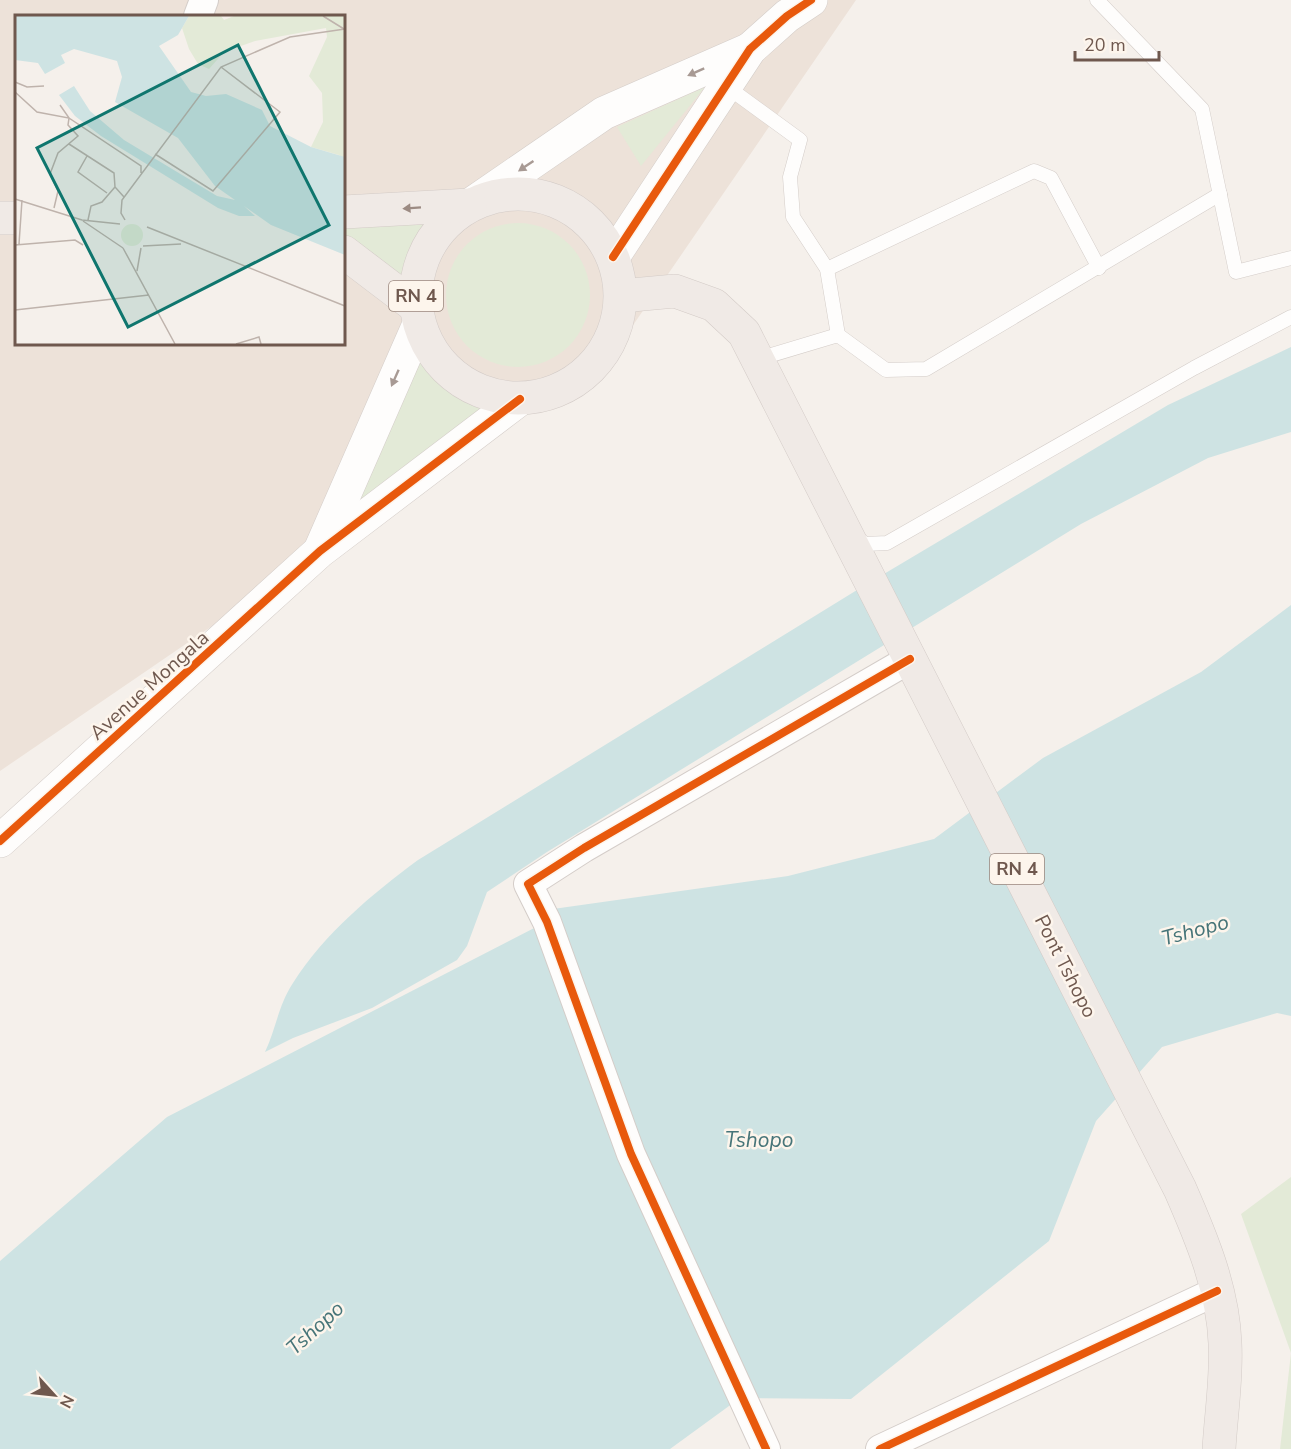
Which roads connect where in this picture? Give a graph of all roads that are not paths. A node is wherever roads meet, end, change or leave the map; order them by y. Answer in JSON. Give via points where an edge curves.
{"nodes":[{"id":1,"x":204,"y":0,"type":"edge"},
{"id":2,"x":811,"y":0,"type":"edge"},
{"id":3,"x":1097,"y":0,"type":"edge"},
{"id":4,"x":198,"y":15,"type":"edge"},
{"id":5,"x":750,"y":49,"type":"junction"},
{"id":6,"x":726,"y":86,"type":"junction"},
{"id":7,"x":1220,"y":194,"type":"junction"},
{"id":8,"x":470,"y":204,"type":"junction"},
{"id":9,"x":345,"y":212,"type":"edge"},
{"id":10,"x":345,"y":253,"type":"edge"},
{"id":11,"x":613,"y":257,"type":"junction"},
{"id":12,"x":1291,"y":258,"type":"edge"},
{"id":13,"x":1099,"y":268,"type":"junction"},
{"id":14,"x":826,"y":269,"type":"junction"},
{"id":15,"x":621,"y":296,"type":"junction"},
{"id":16,"x":417,"y":315,"type":"junction"},
{"id":17,"x":1291,"y":317,"type":"edge"},
{"id":18,"x":838,"y":335,"type":"junction"},
{"id":19,"x":758,"y":359,"type":"junction"},
{"id":20,"x":519,"y":399,"type":"junction"},
{"id":21,"x":838,"y":518,"type":"junction"},
{"id":22,"x":320,"y":551,"type":"junction"},
{"id":23,"x":910,"y":659,"type":"junction"},
{"id":24,"x":0,"y":842,"type":"edge"},
{"id":25,"x":1217,"y":1291,"type":"junction"},
{"id":26,"x":766,"y":1449,"type":"edge"},
{"id":27,"x":880,"y":1449,"type":"edge"},
{"id":28,"x":1219,"y":1449,"type":"edge"}],
"edges":[{"from":1,"to":4,"type":"street"},
{"from":2,"to":5,"type":"street"},
{"from":3,"to":7,"type":"lane","via":[[1202,109]]},
{"from":5,"to":6,"type":"street"},
{"from":5,"to":8,"type":"street","one_way":true,"via":[[604,113]]},
{"from":6,"to":11,"type":"street"},
{"from":6,"to":14,"type":"lane","via":[[800,140],[790,177],[793,217]]},
{"from":7,"to":12,"type":"lane","via":[[1236,272]]},
{"from":7,"to":13,"type":"lane"},
{"from":8,"to":9,"type":"highway","number":"RN 4","one_way":true},
{"from":8,"to":11,"type":"highway","number":"RN 4","via":[[531,193],[566,204],[594,226]]},
{"from":8,"to":16,"type":"highway","number":"RN 4","via":[[439,230],[419,266]]},
{"from":10,"to":16,"type":"highway","number":"RN 4"},
{"from":11,"to":15,"type":"highway","number":"RN 4"},
{"from":13,"to":14,"type":"lane","via":[[1051,178],[1035,171]]},
{"from":13,"to":18,"type":"lane","via":[[926,369],[886,370]]},
{"from":14,"to":18,"type":"lane"},
{"from":15,"to":19,"type":"highway","number":"RN 4","via":[[675,291],[714,305],[744,333]]},
{"from":15,"to":20,"type":"highway","number":"RN 4","via":[[613,335],[591,368],[558,391]]},
{"from":16,"to":20,"type":"highway","number":"RN 4","via":[[433,355],[456,379],[486,394]]},
{"from":16,"to":22,"type":"street","one_way":true},
{"from":17,"to":21,"type":"lane","via":[[887,543],[865,544]]},
{"from":18,"to":19,"type":"lane"},
{"from":19,"to":21,"type":"highway","number":"RN 4"},
{"from":20,"to":22,"type":"street","name":"Avenue Mongala"},
{"from":21,"to":23,"type":"highway","name":"Pont Tshopo","number":"RN 4"},
{"from":22,"to":24,"type":"street","name":"Avenue Mongala"},
{"from":23,"to":25,"type":"highway","name":"Pont Tshopo","number":"RN 4","via":[[1180,1188],[1204,1244]]},
{"from":23,"to":26,"type":"street","via":[[584,848],[528,885],[547,922],[631,1154]]},
{"from":25,"to":27,"type":"street"},
{"from":25,"to":28,"type":"highway","number":"RN 4","via":[[1225,1343]]}]}
